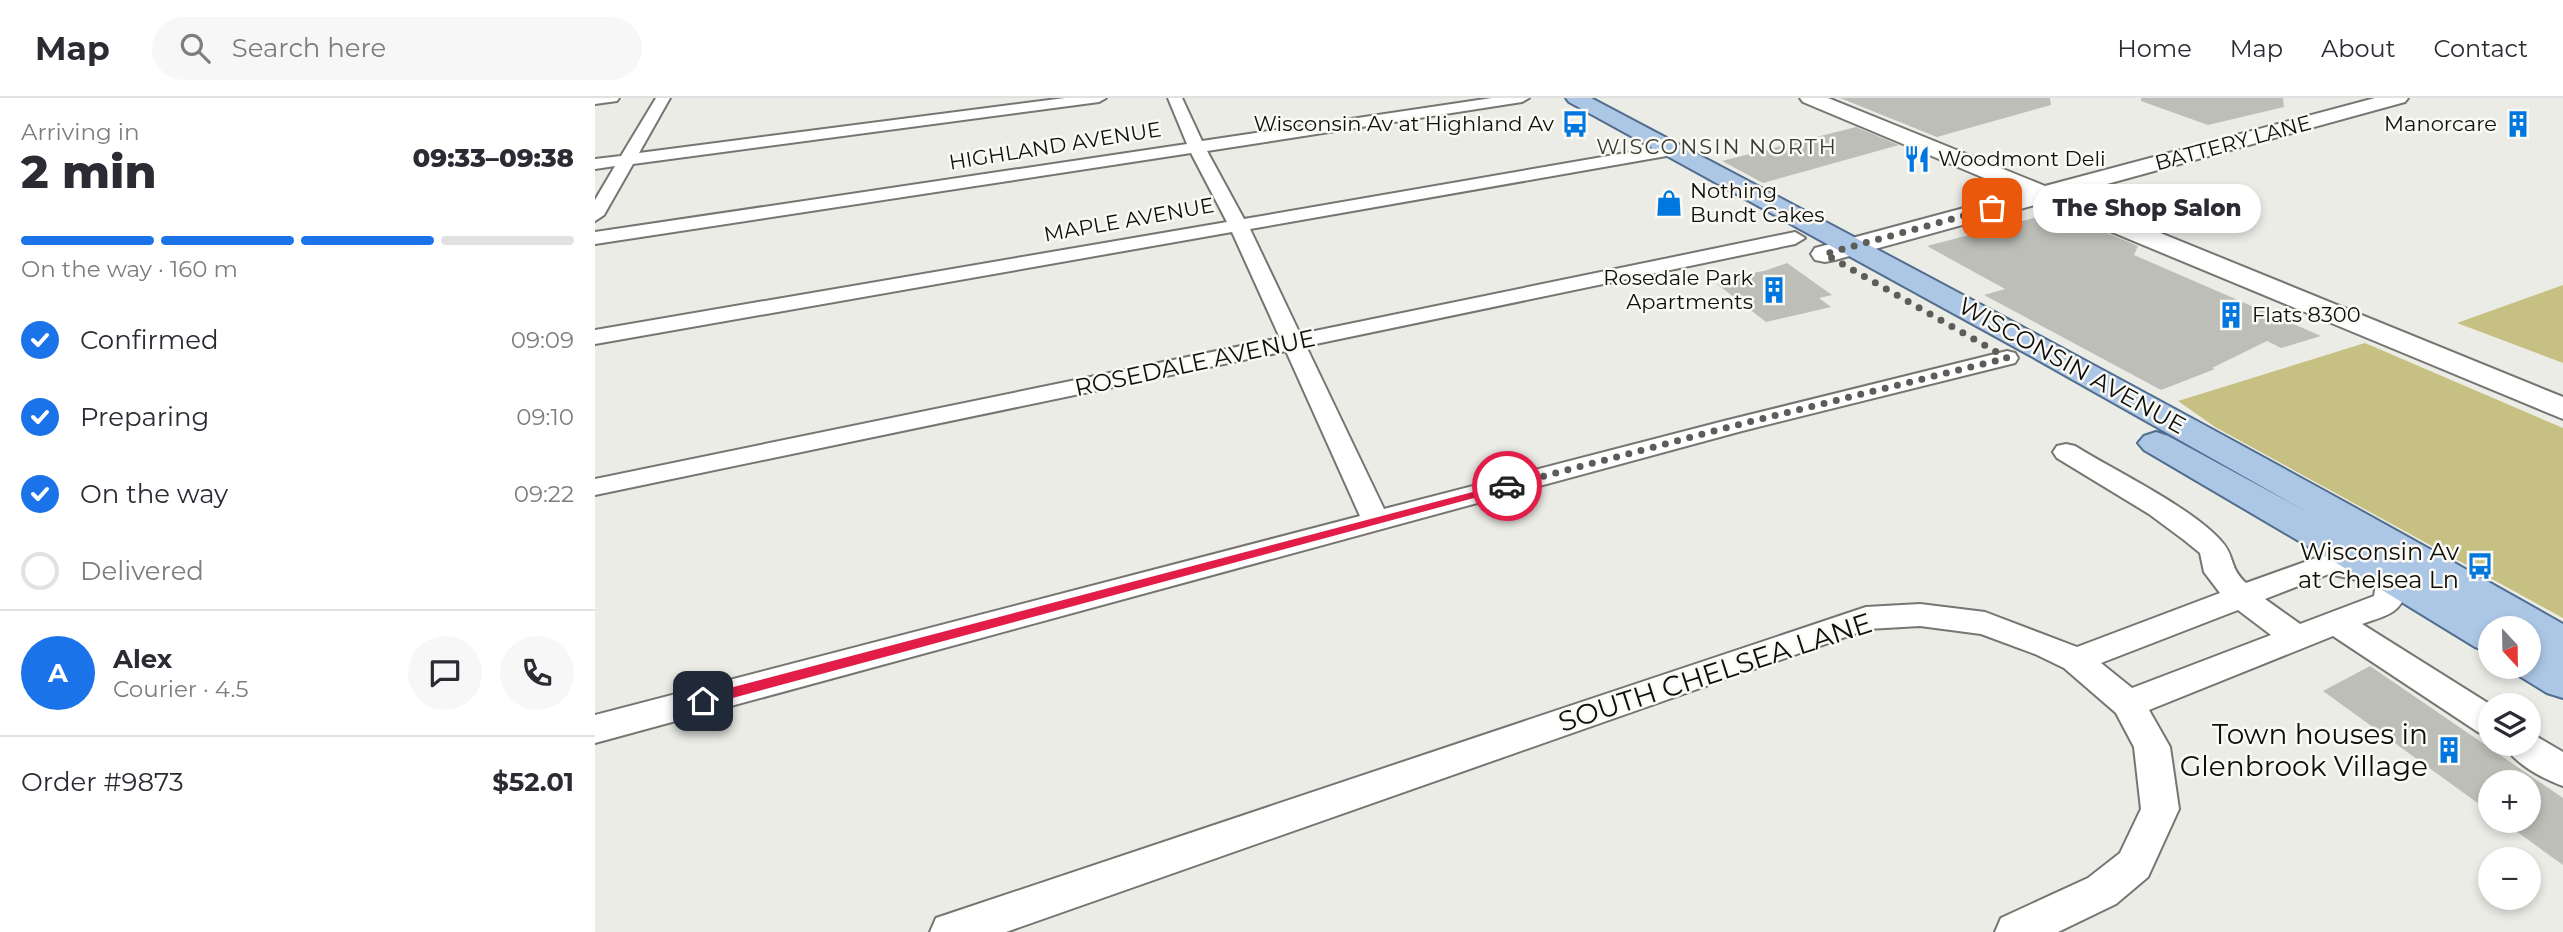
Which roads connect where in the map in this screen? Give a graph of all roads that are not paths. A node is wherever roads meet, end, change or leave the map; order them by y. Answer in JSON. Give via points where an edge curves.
{"nodes":[{"id":1,"x":612,"y":98,"type":"edge"},
{"id":2,"x":663,"y":98,"type":"edge"},
{"id":3,"x":1099,"y":98,"type":"edge"},
{"id":4,"x":1175,"y":98,"type":"edge"},
{"id":5,"x":1522,"y":98,"type":"edge"},
{"id":6,"x":1576,"y":98,"type":"edge"},
{"id":7,"x":1810,"y":98,"type":"edge"},
{"id":8,"x":2398,"y":98,"type":"edge"},
{"id":9,"x":595,"y":100,"type":"edge"},
{"id":10,"x":1554,"y":103,"type":"dead end"},
{"id":11,"x":1197,"y":148,"type":"junction"},
{"id":12,"x":1672,"y":150,"type":"junction"},
{"id":13,"x":1645,"y":154,"type":"junction"},
{"id":14,"x":627,"y":160,"type":"junction"},
{"id":15,"x":595,"y":164,"type":"edge"},
{"id":16,"x":2043,"y":195,"type":"junction"},
{"id":17,"x":595,"y":215,"type":"edge"},
{"id":18,"x":1237,"y":224,"type":"junction"},
{"id":19,"x":595,"y":238,"type":"edge"},
{"id":20,"x":1795,"y":238,"type":"junction"},
{"id":21,"x":1839,"y":250,"type":"junction"},
{"id":22,"x":595,"y":337,"type":"edge"},
{"id":23,"x":1292,"y":343,"type":"junction"},
{"id":24,"x":2023,"y":353,"type":"junction"},
{"id":25,"x":2556,"y":409,"type":"edge"},
{"id":26,"x":2066,"y":452,"type":"dead end"},
{"id":27,"x":595,"y":487,"type":"edge"},
{"id":28,"x":1376,"y":521,"type":"junction"},
{"id":29,"x":2407,"y":570,"type":"junction"},
{"id":30,"x":2243,"y":597,"type":"junction"},
{"id":31,"x":2337,"y":623,"type":"junction"},
{"id":32,"x":2478,"y":626,"type":"edge"},
{"id":33,"x":2297,"y":638,"type":"junction"},
{"id":34,"x":2563,"y":644,"type":"edge"},
{"id":35,"x":2076,"y":660,"type":"junction"},
{"id":36,"x":2541,"y":667,"type":"edge"},
{"id":37,"x":2563,"y":681,"type":"edge"},
{"id":38,"x":2128,"y":704,"type":"junction"},
{"id":39,"x":2478,"y":714,"type":"edge"},
{"id":40,"x":595,"y":729,"type":"edge"},
{"id":41,"x":2540,"y":756,"type":"edge"},
{"id":42,"x":2563,"y":771,"type":"edge"},
{"id":43,"x":951,"y":932,"type":"edge"},
{"id":44,"x":2015,"y":932,"type":"edge"}],
"edges":[{"from":1,"to":9,"type":"street"},
{"from":2,"to":14,"type":"street"},
{"from":3,"to":14,"type":"street"},
{"from":4,"to":11,"type":"street"},
{"from":5,"to":11,"type":"street","name":"HIGHLAND AVENUE"},
{"from":6,"to":12,"type":"main road","name":"WISCONSIN AVENUE"},
{"from":7,"to":16,"type":"street"},
{"from":8,"to":16,"type":"street","name":"BATTERY LANE"},
{"from":10,"to":13,"type":"main road","name":"WISCONSIN AVENUE"},
{"from":11,"to":18,"type":"street"},
{"from":11,"to":19,"type":"street","name":"HIGHLAND AVENUE"},
{"from":12,"to":13,"type":"street","name":"MAPLE AVENUE"},
{"from":12,"to":21,"type":"main road","name":"WISCONSIN AVENUE"},
{"from":13,"to":18,"type":"street","name":"MAPLE AVENUE"},
{"from":13,"to":20,"type":"main road","name":"WISCONSIN AVENUE"},
{"from":14,"to":15,"type":"street"},
{"from":14,"to":17,"type":"street"},
{"from":16,"to":21,"type":"street","name":"BATTERY LANE"},
{"from":16,"to":25,"type":"street"},
{"from":18,"to":22,"type":"street","name":"MAPLE AVENUE"},
{"from":18,"to":23,"type":"street"},
{"from":20,"to":21,"type":"main road","name":"WISCONSIN AVENUE"},
{"from":20,"to":23,"type":"street","name":"ROSEDALE AVENUE"},
{"from":21,"to":24,"type":"main road","name":"WISCONSIN AVENUE"},
{"from":23,"to":27,"type":"street","name":"ROSEDALE AVENUE"},
{"from":23,"to":28,"type":"street"},
{"from":24,"to":28,"type":"street"},
{"from":24,"to":29,"type":"main road","name":"WISCONSIN AVENUE"},
{"from":26,"to":30,"type":"street","via":[[2185,526],[2214,550],[2219,573]]},
{"from":28,"to":40,"type":"street"},
{"from":29,"to":30,"type":"street","via":[[2327,564]]},
{"from":29,"to":31,"type":"street","via":[[2388,602]]},
{"from":29,"to":32,"type":"main road","name":"WISCONSIN AVENUE"},
{"from":29,"to":34,"type":"main road","name":"WISCONSIN AVENUE"},
{"from":30,"to":33,"type":"street"},
{"from":30,"to":35,"type":"street"},
{"from":31,"to":33,"type":"street"},
{"from":31,"to":39,"type":"street"},
{"from":33,"to":38,"type":"street"},
{"from":35,"to":38,"type":"street","name":"SOUTH CHELSEA LANE"},
{"from":35,"to":43,"type":"street","name":"SOUTH CHELSEA LANE","via":[[1986,623],[1920,615],[1866,618]]},
{"from":36,"to":37,"type":"main road"},
{"from":38,"to":44,"type":"street","name":"SOUTH CHELSEA LANE","via":[[2153,747],[2161,809],[2134,865],[2102,891]]},
{"from":41,"to":42,"type":"street"}]}
